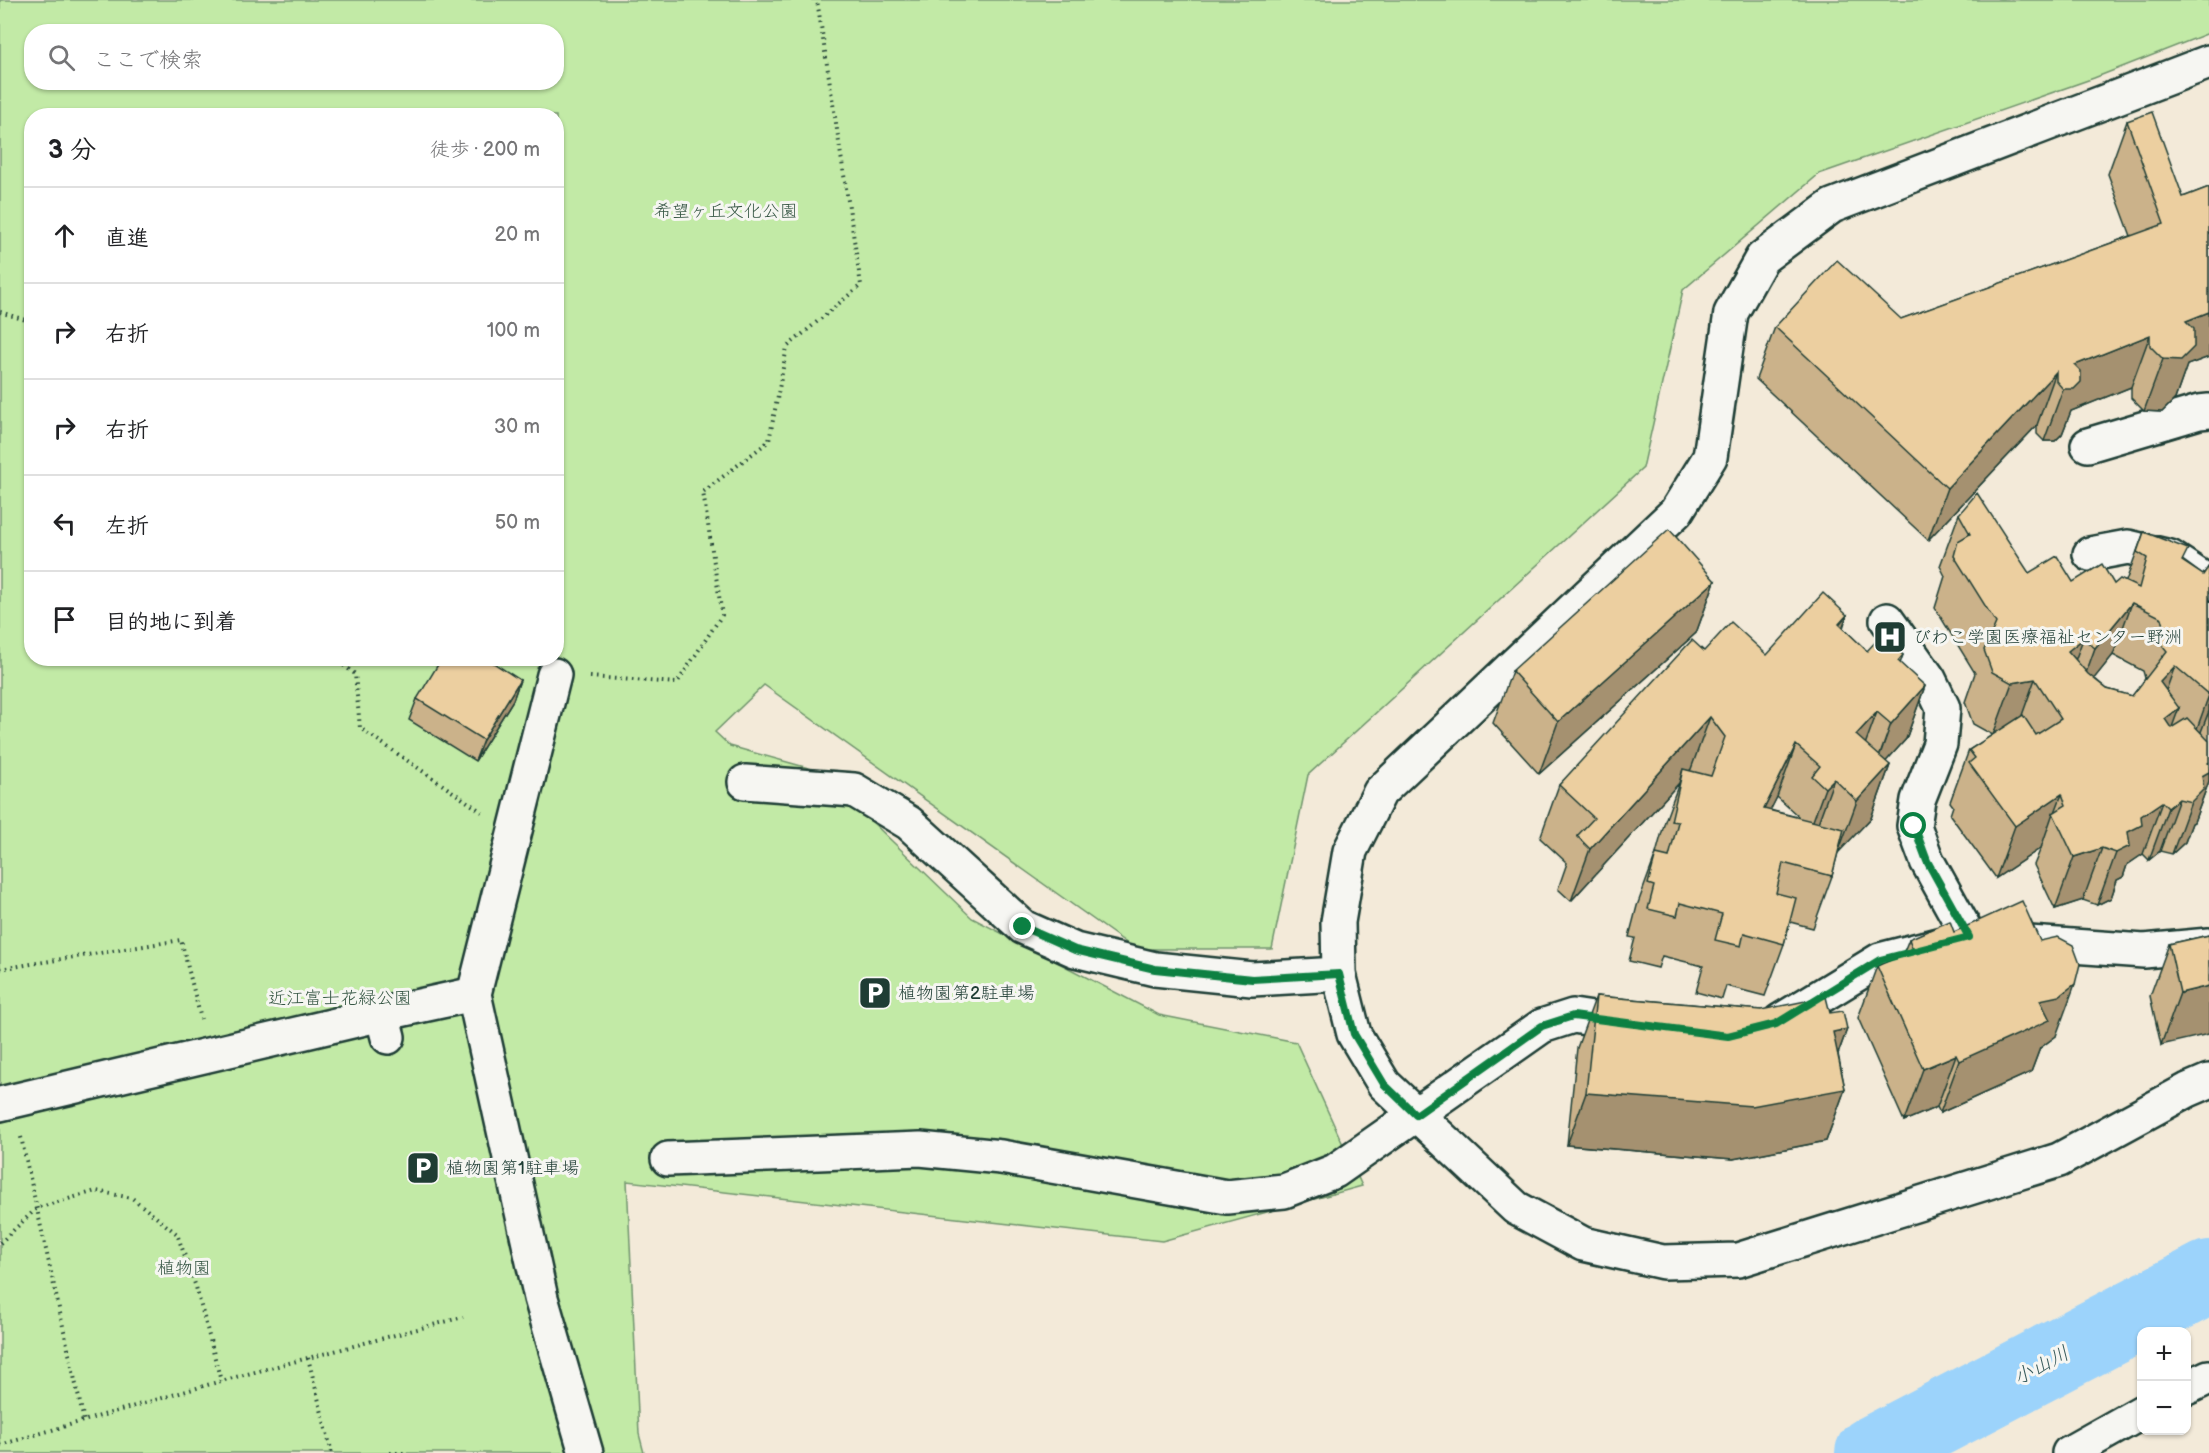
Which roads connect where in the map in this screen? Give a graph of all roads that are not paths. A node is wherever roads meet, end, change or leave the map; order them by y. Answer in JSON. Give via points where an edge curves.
{"nodes":[{"id":1,"x":2209,"y":62,"type":"edge"},
{"id":2,"x":2209,"y":411,"type":"edge"},
{"id":3,"x":2088,"y":445,"type":"dead end"},
{"id":4,"x":2090,"y":554,"type":"dead end"},
{"id":5,"x":2209,"y":583,"type":"edge"},
{"id":6,"x":1887,"y":621,"type":"dead end"},
{"id":7,"x":554,"y":675,"type":"road end"},
{"id":8,"x":745,"y":782,"type":"dead end"},
{"id":9,"x":1969,"y":937,"type":"junction"},
{"id":10,"x":2209,"y":945,"type":"edge"},
{"id":11,"x":1339,"y":974,"type":"junction"},
{"id":12,"x":474,"y":994,"type":"junction"},
{"id":13,"x":1665,"y":1029,"type":"edge"},
{"id":14,"x":1747,"y":1031,"type":"edge"},
{"id":15,"x":2209,"y":1081,"type":"edge"},
{"id":16,"x":6,"y":1102,"type":"edge"},
{"id":17,"x":1416,"y":1115,"type":"junction"},
{"id":18,"x":668,"y":1159,"type":"dead end"},
{"id":19,"x":2209,"y":1377,"type":"edge"},
{"id":20,"x":2191,"y":1386,"type":"edge"},
{"id":21,"x":2137,"y":1415,"type":"edge"},
{"id":22,"x":586,"y":1453,"type":"edge"},
{"id":23,"x":2069,"y":1453,"type":"edge"}],
"edges":[{"from":1,"to":11,"type":"street","via":[[1832,206],[1762,258],[1731,313],[1710,457],[1676,512],[1380,792],[1350,851],[1338,922]]},
{"from":2,"to":3,"type":"street"},
{"from":4,"to":5,"type":"street","via":[[2128,547],[2138,549],[2170,557]]},
{"from":6,"to":9,"type":"street","via":[[1929,679],[1943,708],[1940,744],[1918,800],[1914,826],[1927,861]]},
{"from":7,"to":12,"type":"street"},
{"from":8,"to":11,"type":"street","via":[[854,790],[909,823],[1023,927],[1075,950],[1155,969],[1252,979]]},
{"from":9,"to":10,"type":"street","via":[[2144,951]]},
{"from":9,"to":14,"type":"street","via":[[1880,960],[1776,1024]]},
{"from":11,"to":17,"type":"street","via":[[1354,1034],[1384,1084]]},
{"from":12,"to":16,"type":"street","via":[[385,1025],[210,1055]]},
{"from":12,"to":22,"type":"street","via":[[541,1298]]},
{"from":13,"to":17,"type":"street","via":[[1573,1016],[1542,1026]]},
{"from":15,"to":17,"type":"street","via":[[2059,1160],[1738,1260],[1663,1262],[1582,1244],[1516,1208]]},
{"from":17,"to":18,"type":"street","via":[[1335,1171],[1284,1191],[1227,1197],[1001,1157],[920,1149]]},
{"from":19,"to":20,"type":"street"},
{"from":21,"to":23,"type":"street"}]}
